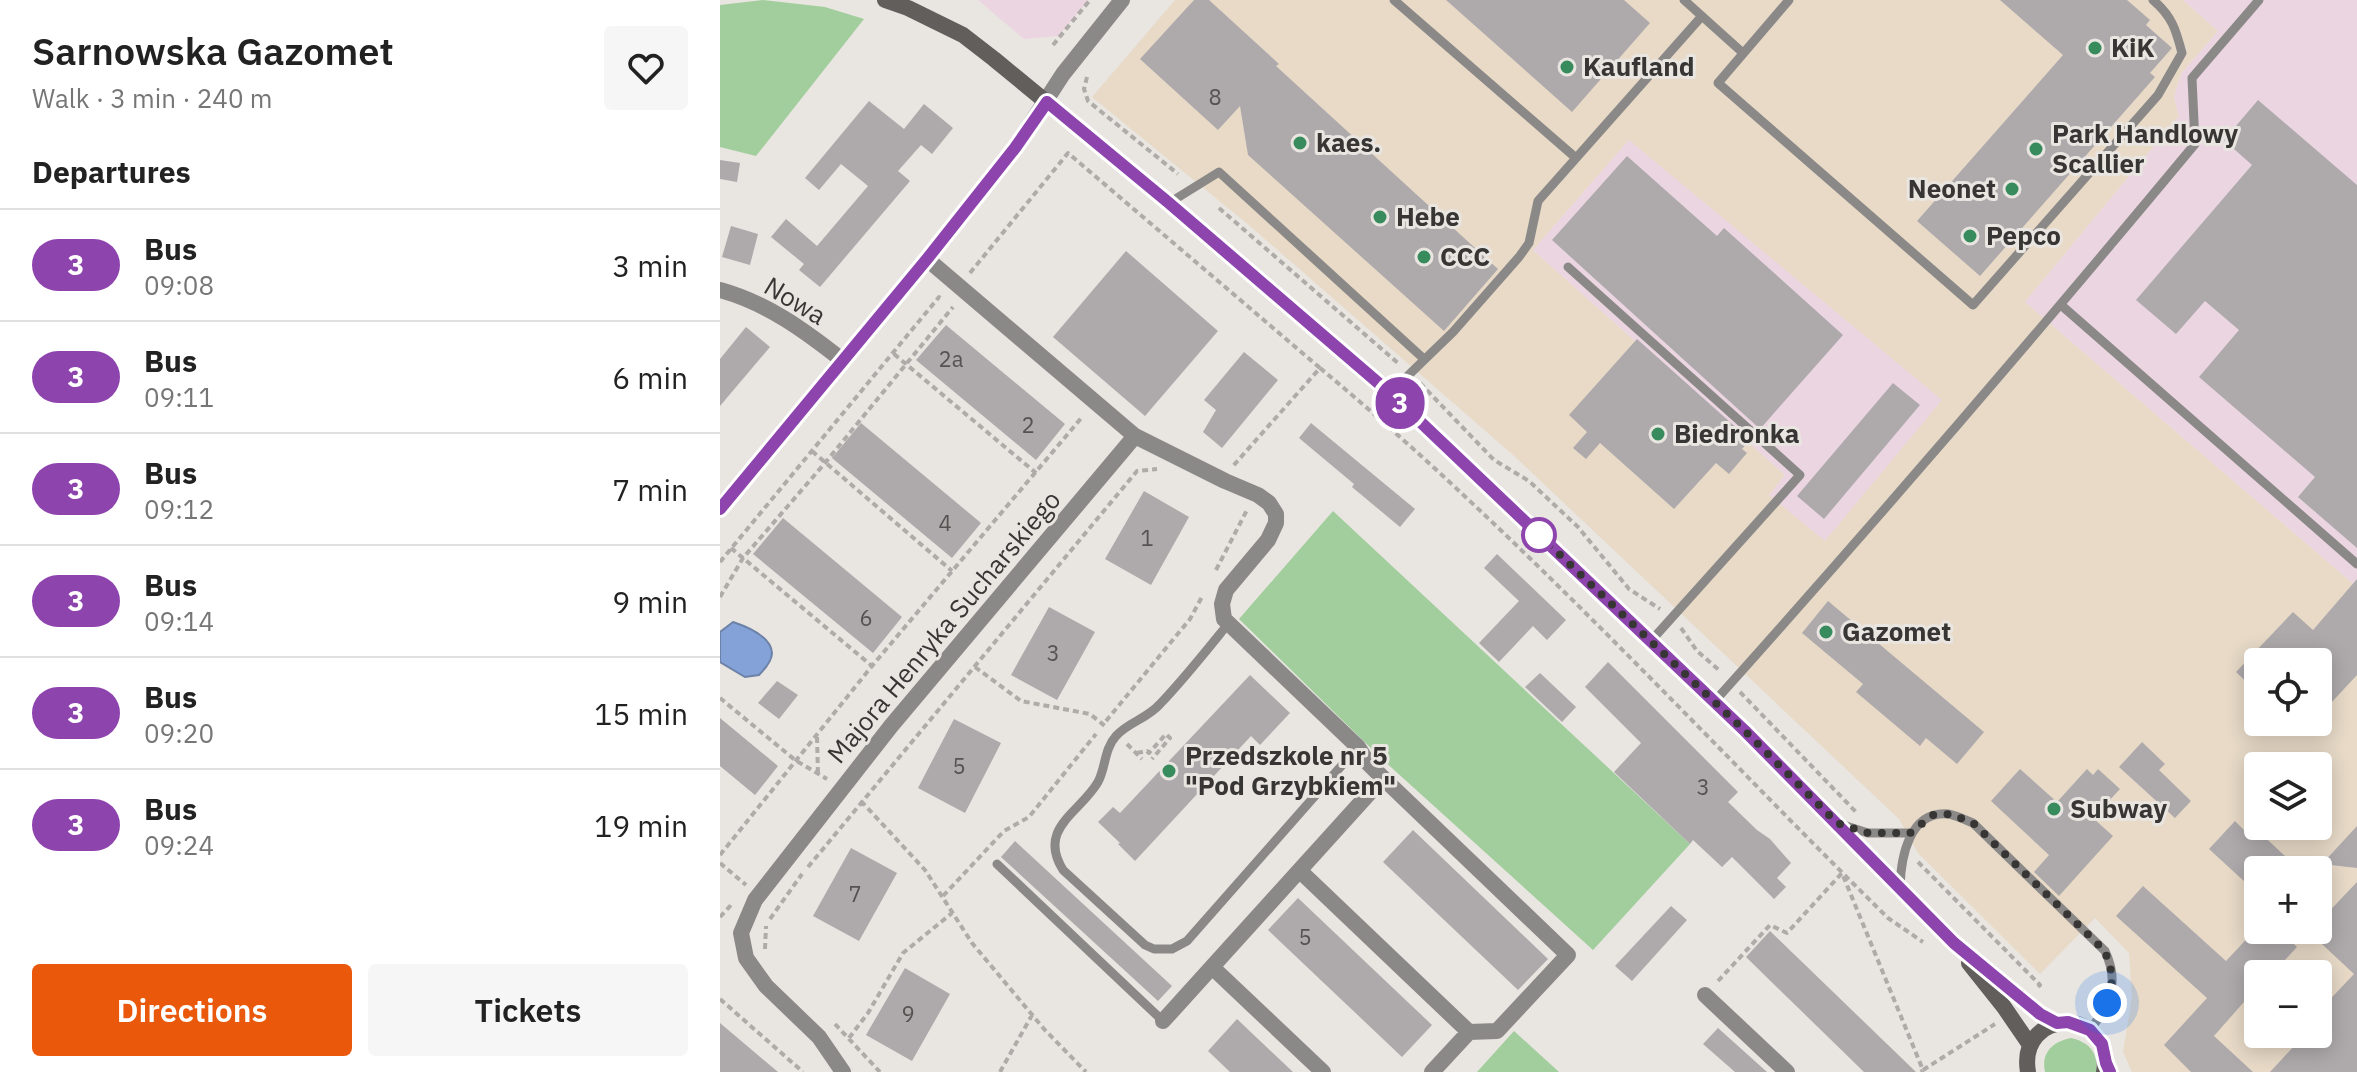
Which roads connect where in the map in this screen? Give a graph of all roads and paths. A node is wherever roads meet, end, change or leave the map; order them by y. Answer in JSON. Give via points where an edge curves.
{"nodes":[{"id":1,"x":885,"y":0,"type":"edge"},
{"id":2,"x":1090,"y":0,"type":"edge"},
{"id":3,"x":1122,"y":0,"type":"edge"},
{"id":4,"x":1394,"y":0,"type":"edge"},
{"id":5,"x":1684,"y":0,"type":"edge"},
{"id":6,"x":1789,"y":0,"type":"edge"},
{"id":7,"x":2153,"y":0,"type":"edge"},
{"id":8,"x":2259,"y":0,"type":"edge"},
{"id":9,"x":1702,"y":16,"type":"junction"},
{"id":10,"x":1053,"y":45,"type":"dead end"},
{"id":11,"x":1743,"y":53,"type":"junction"},
{"id":12,"x":1088,"y":73,"type":"dead end"},
{"id":13,"x":1047,"y":102,"type":"junction"},
{"id":14,"x":1576,"y":158,"type":"junction"},
{"id":15,"x":1178,"y":174,"type":"dead end"},
{"id":16,"x":1169,"y":203,"type":"junction"},
{"id":17,"x":1219,"y":208,"type":"dead end"},
{"id":18,"x":927,"y":259,"type":"junction"},
{"id":19,"x":1568,"y":267,"type":"dead end"},
{"id":20,"x":720,"y":290,"type":"edge"},
{"id":21,"x":2061,"y":305,"type":"junction"},
{"id":22,"x":893,"y":353,"type":"junction"},
{"id":23,"x":1424,"y":359,"type":"junction"},
{"id":24,"x":842,"y":360,"type":"junction"},
{"id":25,"x":906,"y":364,"type":"junction"},
{"id":26,"x":1320,"y":368,"type":"dead end"},
{"id":27,"x":1410,"y":373,"type":"junction"},
{"id":28,"x":1390,"y":393,"type":"junction"},
{"id":29,"x":1083,"y":416,"type":"dead end"},
{"id":30,"x":1135,"y":436,"type":"junction"},
{"id":31,"x":812,"y":451,"type":"junction"},
{"id":32,"x":825,"y":463,"type":"junction"},
{"id":33,"x":1036,"y":473,"type":"junction"},
{"id":34,"x":1249,"y":505,"type":"dead end"},
{"id":35,"x":720,"y":509,"type":"edge"},
{"id":36,"x":731,"y":548,"type":"junction"},
{"id":37,"x":743,"y":558,"type":"junction"},
{"id":38,"x":720,"y":562,"type":"edge"},
{"id":39,"x":2357,"y":564,"type":"edge"},
{"id":40,"x":952,"y":571,"type":"junction"},
{"id":41,"x":1210,"y":581,"type":"dead end"},
{"id":42,"x":1203,"y":594,"type":"dead end"},
{"id":43,"x":720,"y":597,"type":"edge"},
{"id":44,"x":1673,"y":617,"type":"junction"},
{"id":45,"x":1228,"y":624,"type":"junction"},
{"id":46,"x":1650,"y":642,"type":"junction"},
{"id":47,"x":872,"y":666,"type":"junction"},
{"id":48,"x":975,"y":667,"type":"dead end"},
{"id":49,"x":1732,"y":682,"type":"junction"},
{"id":50,"x":720,"y":698,"type":"edge"},
{"id":51,"x":1714,"y":702,"type":"junction"},
{"id":52,"x":1103,"y":725,"type":"junction"},
{"id":53,"x":816,"y":735,"type":"junction"},
{"id":54,"x":1117,"y":735,"type":"junction"},
{"id":55,"x":1358,"y":747,"type":"junction"},
{"id":56,"x":1137,"y":753,"type":"junction"},
{"id":57,"x":1142,"y":759,"type":"dead end"},
{"id":58,"x":1152,"y":759,"type":"dead end"},
{"id":59,"x":795,"y":760,"type":"junction"},
{"id":60,"x":818,"y":774,"type":"junction"},
{"id":61,"x":1383,"y":778,"type":"junction"},
{"id":62,"x":842,"y":788,"type":"junction"},
{"id":63,"x":1858,"y":815,"type":"dead end"},
{"id":64,"x":1837,"y":823,"type":"junction"},
{"id":65,"x":1910,"y":833,"type":"junction"},
{"id":66,"x":1906,"y":849,"type":"junction"},
{"id":67,"x":720,"y":855,"type":"edge"},
{"id":68,"x":720,"y":863,"type":"edge"},
{"id":69,"x":997,"y":864,"type":"dead end"},
{"id":70,"x":1300,"y":871,"type":"junction"},
{"id":71,"x":1842,"y":873,"type":"junction"},
{"id":72,"x":747,"y":886,"type":"dead end"},
{"id":73,"x":1900,"y":887,"type":"junction"},
{"id":74,"x":738,"y":896,"type":"dead end"},
{"id":75,"x":943,"y":896,"type":"junction"},
{"id":76,"x":952,"y":913,"type":"junction"},
{"id":77,"x":720,"y":917,"type":"edge"},
{"id":78,"x":1954,"y":943,"type":"junction"},
{"id":79,"x":1928,"y":945,"type":"dead end"},
{"id":80,"x":1212,"y":967,"type":"junction"},
{"id":81,"x":1705,"y":995,"type":"joint"},
{"id":82,"x":720,"y":999,"type":"edge"},
{"id":83,"x":2025,"y":1000,"type":"junction"},
{"id":84,"x":1032,"y":1015,"type":"junction"},
{"id":85,"x":1163,"y":1021,"type":"joint"},
{"id":86,"x":2057,"y":1023,"type":"junction"},
{"id":87,"x":2090,"y":1030,"type":"junction"},
{"id":88,"x":1469,"y":1032,"type":"junction"},
{"id":89,"x":2003,"y":1032,"type":"dead end"},
{"id":90,"x":849,"y":1038,"type":"dead end"},
{"id":91,"x":2030,"y":1045,"type":"junction"},
{"id":92,"x":2107,"y":1069,"type":"edge"},
{"id":93,"x":801,"y":1071,"type":"edge"},
{"id":94,"x":1922,"y":1071,"type":"edge"},
{"id":95,"x":843,"y":1072,"type":"edge"},
{"id":96,"x":1000,"y":1072,"type":"edge"},
{"id":97,"x":1086,"y":1072,"type":"edge"},
{"id":98,"x":1323,"y":1072,"type":"edge"},
{"id":99,"x":1432,"y":1072,"type":"edge"},
{"id":100,"x":1787,"y":1072,"type":"edge"},
{"id":101,"x":2028,"y":1072,"type":"edge"}],
"edges":[{"from":1,"to":13,"type":"main road","via":[[963,35]]},
{"from":2,"to":10,"type":"path"},
{"from":3,"to":13,"type":"street"},
{"from":4,"to":14,"type":"lane"},
{"from":5,"to":9,"type":"lane"},
{"from":6,"to":11,"type":"lane"},
{"from":7,"to":11,"type":"lane","via":[[2167,12],[2182,53],[2158,95],[1973,305],[1718,83]]},
{"from":8,"to":21,"type":"lane","via":[[2192,78],[2195,144]]},
{"from":9,"to":11,"type":"lane"},
{"from":9,"to":14,"type":"lane"},
{"from":12,"to":15,"type":"path","via":[[1088,101]]},
{"from":13,"to":16,"type":"main road"},
{"from":13,"to":18,"type":"street"},
{"from":14,"to":23,"type":"lane","via":[[1538,201],[1529,243],[1519,257]]},
{"from":16,"to":23,"type":"lane","via":[[1219,172]]},
{"from":16,"to":28,"type":"main road"},
{"from":17,"to":27,"type":"path"},
{"from":18,"to":24,"type":"street"},
{"from":18,"to":30,"type":"street"},
{"from":19,"to":44,"type":"lane","via":[[1800,475]]},
{"from":20,"to":24,"type":"street","name":"Nowa","via":[[776,312]]},
{"from":21,"to":39,"type":"lane"},
{"from":21,"to":49,"type":"lane"},
{"from":22,"to":25,"type":"path"},
{"from":22,"to":25,"type":"path","via":[[939,297],[953,308]]},
{"from":22,"to":31,"type":"path"},
{"from":23,"to":27,"type":"lane"},
{"from":24,"to":35,"type":"street"},
{"from":25,"to":32,"type":"path"},
{"from":25,"to":33,"type":"path"},
{"from":26,"to":71,"type":"path","via":[[1455,486],[1578,604]]},
{"from":27,"to":28,"type":"lane"},
{"from":27,"to":44,"type":"path","via":[[1494,460],[1529,481],[1578,527],[1629,589]]},
{"from":28,"to":46,"type":"main road"},
{"from":29,"to":33,"type":"path"},
{"from":30,"to":45,"type":"street","via":[[1258,495],[1273,508],[1273,532],[1223,597]]},
{"from":30,"to":62,"type":"street","name":"Majora Henryka Sucharskiego"},
{"from":31,"to":32,"type":"path"},
{"from":31,"to":36,"type":"path"},
{"from":32,"to":37,"type":"path"},
{"from":32,"to":40,"type":"path"},
{"from":33,"to":40,"type":"path"},
{"from":34,"to":41,"type":"path"},
{"from":36,"to":37,"type":"path"},
{"from":36,"to":38,"type":"path"},
{"from":37,"to":43,"type":"path"},
{"from":37,"to":47,"type":"path"},
{"from":40,"to":47,"type":"path"},
{"from":42,"to":52,"type":"path","via":[[1190,619]]},
{"from":44,"to":46,"type":"lane"},
{"from":44,"to":49,"type":"path","via":[[1697,651]]},
{"from":45,"to":54,"type":"lane","via":[[1161,704]]},
{"from":45,"to":55,"type":"street"},
{"from":46,"to":51,"type":"main road"},
{"from":47,"to":53,"type":"path"},
{"from":48,"to":52,"type":"path","via":[[1021,701],[1090,714]]},
{"from":49,"to":51,"type":"lane"},
{"from":49,"to":63,"type":"path"},
{"from":50,"to":59,"type":"path"},
{"from":51,"to":64,"type":"main road"},
{"from":52,"to":54,"type":"path"},
{"from":52,"to":75,"type":"path","via":[[1029,817],[1004,831]]},
{"from":53,"to":59,"type":"path"},
{"from":53,"to":60,"type":"path"},
{"from":54,"to":55,"type":"lane","via":[[1098,780],[1056,833],[1054,849],[1063,870],[1145,945],[1164,950],[1187,941]]},
{"from":54,"to":56,"type":"path"},
{"from":55,"to":61,"type":"street"},
{"from":56,"to":57,"type":"path"},
{"from":56,"to":58,"type":"path","via":[[1149,753],[1166,734],[1170,738]]},
{"from":59,"to":60,"type":"path"},
{"from":59,"to":67,"type":"path"},
{"from":60,"to":62,"type":"path"},
{"from":61,"to":70,"type":"street"},
{"from":61,"to":88,"type":"street","via":[[1568,955],[1497,1031]]},
{"from":62,"to":75,"type":"path","via":[[900,843]]},
{"from":62,"to":95,"type":"street","name":"Majora Henryka Sucharskiego","via":[[755,900],[741,933],[746,958],[766,986],[819,1037]]},
{"from":64,"to":65,"type":"lane","via":[[1868,833]]},
{"from":64,"to":73,"type":"main road"},
{"from":65,"to":66,"type":"lane"},
{"from":65,"to":87,"type":"lane","via":[[1933,815],[1951,814],[1973,823],[2099,943],[2112,968],[2112,988]]},
{"from":66,"to":73,"type":"lane"},
{"from":66,"to":83,"type":"path","via":[[2040,985]]},
{"from":68,"to":72,"type":"path"},
{"from":69,"to":85,"type":"lane"},
{"from":70,"to":80,"type":"street"},
{"from":70,"to":88,"type":"street"},
{"from":71,"to":79,"type":"path","via":[[1888,918]]},
{"from":71,"to":81,"type":"path","via":[[1787,933],[1770,925]]},
{"from":71,"to":94,"type":"path"},
{"from":73,"to":78,"type":"main road"},
{"from":74,"to":77,"type":"path"},
{"from":75,"to":76,"type":"path"},
{"from":76,"to":84,"type":"path"},
{"from":76,"to":90,"type":"path","via":[[903,953]]},
{"from":78,"to":83,"type":"main road"},
{"from":78,"to":91,"type":"main road"},
{"from":80,"to":85,"type":"street"},
{"from":80,"to":98,"type":"street"},
{"from":81,"to":100,"type":"street"},
{"from":82,"to":93,"type":"path"},
{"from":83,"to":86,"type":"main road"},
{"from":84,"to":96,"type":"path"},
{"from":84,"to":97,"type":"path"},
{"from":86,"to":87,"type":"main road"},
{"from":86,"to":91,"type":"main road"},
{"from":87,"to":92,"type":"main road","via":[[2102,1044]]},
{"from":88,"to":99,"type":"street"},
{"from":89,"to":94,"type":"path","via":[[1998,1022]]},
{"from":91,"to":101,"type":"main road"}]}
